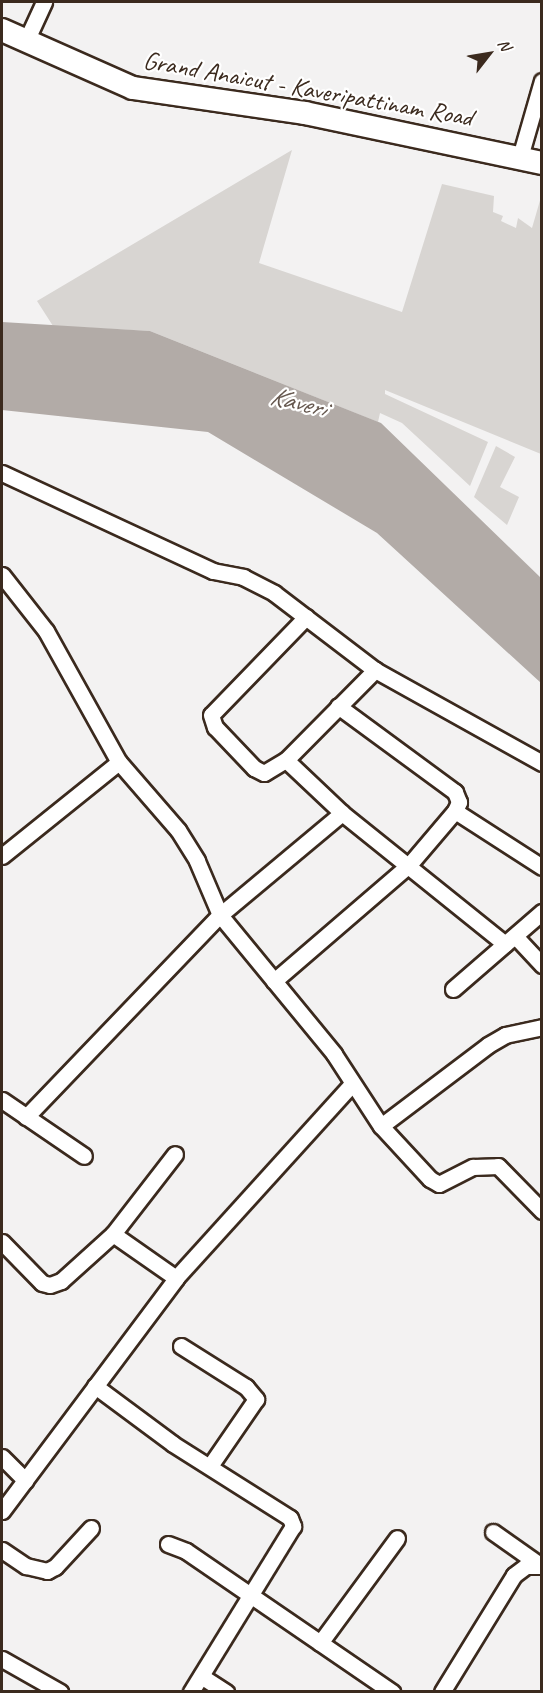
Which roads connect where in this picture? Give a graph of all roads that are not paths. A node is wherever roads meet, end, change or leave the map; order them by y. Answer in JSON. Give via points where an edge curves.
{"nodes":[{"id":1,"x":44,"y":2,"type":"edge"},
{"id":2,"x":2,"y":30,"type":"edge"},
{"id":3,"x":27,"y":39,"type":"junction"},
{"id":4,"x":542,"y":81,"type":"edge"},
{"id":5,"x":531,"y":160,"type":"edge"},
{"id":6,"x":2,"y":474,"type":"edge"},
{"id":7,"x":2,"y":575,"type":"edge"},
{"id":8,"x":306,"y":617,"type":"junction"},
{"id":9,"x":375,"y":670,"type":"junction"},
{"id":10,"x":338,"y":706,"type":"junction"},
{"id":11,"x":286,"y":760,"type":"junction"},
{"id":12,"x":120,"y":762,"type":"junction"},
{"id":13,"x":542,"y":763,"type":"edge"},
{"id":14,"x":455,"y":811,"type":"junction"},
{"id":15,"x":342,"y":813,"type":"junction"},
{"id":16,"x":2,"y":856,"type":"edge"},
{"id":17,"x":409,"y":864,"type":"junction"},
{"id":18,"x":542,"y":867,"type":"edge"},
{"id":19,"x":542,"y":912,"type":"edge"},
{"id":20,"x":220,"y":915,"type":"junction"},
{"id":21,"x":510,"y":940,"type":"junction"},
{"id":22,"x":542,"y":964,"type":"edge"},
{"id":23,"x":274,"y":981,"type":"junction"},
{"id":24,"x":453,"y":989,"type":"dead end"},
{"id":25,"x":541,"y":1027,"type":"edge"},
{"id":26,"x":352,"y":1084,"type":"junction"},
{"id":27,"x":2,"y":1100,"type":"edge"},
{"id":28,"x":26,"y":1117,"type":"junction"},
{"id":29,"x":381,"y":1126,"type":"junction"},
{"id":30,"x":175,"y":1154,"type":"dead end"},
{"id":31,"x":84,"y":1156,"type":"dead end"},
{"id":32,"x":542,"y":1211,"type":"edge"},
{"id":33,"x":113,"y":1234,"type":"junction"},
{"id":34,"x":2,"y":1242,"type":"edge"},
{"id":35,"x":176,"y":1278,"type":"junction"},
{"id":36,"x":181,"y":1346,"type":"dead end"},
{"id":37,"x":95,"y":1386,"type":"junction"},
{"id":38,"x":2,"y":1457,"type":"edge"},
{"id":39,"x":210,"y":1466,"type":"junction"},
{"id":40,"x":25,"y":1480,"type":"junction"},
{"id":41,"x":2,"y":1511,"type":"edge"},
{"id":42,"x":91,"y":1527,"type":"dead end"},
{"id":43,"x":493,"y":1532,"type":"dead end"},
{"id":44,"x":397,"y":1538,"type":"dead end"},
{"id":45,"x":168,"y":1544,"type":"dead end"},
{"id":46,"x":2,"y":1550,"type":"edge"},
{"id":47,"x":539,"y":1565,"type":"edge"},
{"id":48,"x":251,"y":1596,"type":"junction"},
{"id":49,"x":320,"y":1643,"type":"junction"},
{"id":50,"x":2,"y":1661,"type":"edge"},
{"id":51,"x":201,"y":1676,"type":"junction"},
{"id":52,"x":60,"y":1692,"type":"edge"},
{"id":53,"x":191,"y":1692,"type":"edge"},
{"id":54,"x":226,"y":1692,"type":"edge"},
{"id":55,"x":392,"y":1692,"type":"edge"},
{"id":56,"x":442,"y":1692,"type":"edge"}],
"edges":[{"from":1,"to":3,"type":"street"},
{"from":2,"to":3,"type":"main road","name":"Grand Anaicut - Kaveripattinam Road"},
{"from":3,"to":5,"type":"main road","name":"Grand Anaicut - Kaveripattinam Road","via":[[133,88],[305,113]]},
{"from":4,"to":5,"type":"street"},
{"from":6,"to":8,"type":"street","via":[[213,571],[243,577],[274,593]]},
{"from":7,"to":12,"type":"street","via":[[46,632]]},
{"from":8,"to":9,"type":"street"},
{"from":8,"to":11,"type":"street","via":[[210,715],[215,727],[254,768],[264,773]]},
{"from":9,"to":10,"type":"street"},
{"from":9,"to":13,"type":"street"},
{"from":10,"to":11,"type":"street"},
{"from":10,"to":14,"type":"street","via":[[455,792],[459,802]]},
{"from":11,"to":15,"type":"street"},
{"from":12,"to":16,"type":"street"},
{"from":12,"to":20,"type":"street","via":[[178,830],[197,861]]},
{"from":14,"to":17,"type":"street"},
{"from":14,"to":18,"type":"street"},
{"from":15,"to":17,"type":"street"},
{"from":15,"to":20,"type":"street"},
{"from":17,"to":21,"type":"street"},
{"from":17,"to":23,"type":"street"},
{"from":19,"to":21,"type":"street"},
{"from":20,"to":23,"type":"street"},
{"from":20,"to":28,"type":"street"},
{"from":21,"to":22,"type":"street"},
{"from":21,"to":24,"type":"street"},
{"from":23,"to":26,"type":"street","via":[[334,1054]]},
{"from":25,"to":29,"type":"street","via":[[505,1035],[488,1045]]},
{"from":26,"to":29,"type":"street"},
{"from":26,"to":35,"type":"street"},
{"from":27,"to":28,"type":"street"},
{"from":28,"to":31,"type":"street"},
{"from":29,"to":32,"type":"street","via":[[439,1184],[473,1167],[498,1166]]},
{"from":30,"to":33,"type":"street"},
{"from":33,"to":34,"type":"street","via":[[60,1281],[50,1285],[42,1282]]},
{"from":33,"to":35,"type":"street"},
{"from":35,"to":37,"type":"street"},
{"from":36,"to":39,"type":"street","via":[[246,1387],[255,1399]]},
{"from":37,"to":39,"type":"street"},
{"from":37,"to":40,"type":"street"},
{"from":38,"to":40,"type":"street"},
{"from":39,"to":48,"type":"street","via":[[290,1518],[293,1526]]},
{"from":40,"to":41,"type":"street"},
{"from":42,"to":46,"type":"street","via":[[55,1567],[46,1571],[26,1566]]},
{"from":43,"to":47,"type":"street"},
{"from":44,"to":49,"type":"street"},
{"from":45,"to":48,"type":"street"},
{"from":47,"to":56,"type":"street","via":[[514,1575]]},
{"from":48,"to":49,"type":"street"},
{"from":48,"to":51,"type":"street"},
{"from":49,"to":55,"type":"street"},
{"from":50,"to":52,"type":"street"},
{"from":51,"to":53,"type":"street"},
{"from":51,"to":54,"type":"street"}]}
